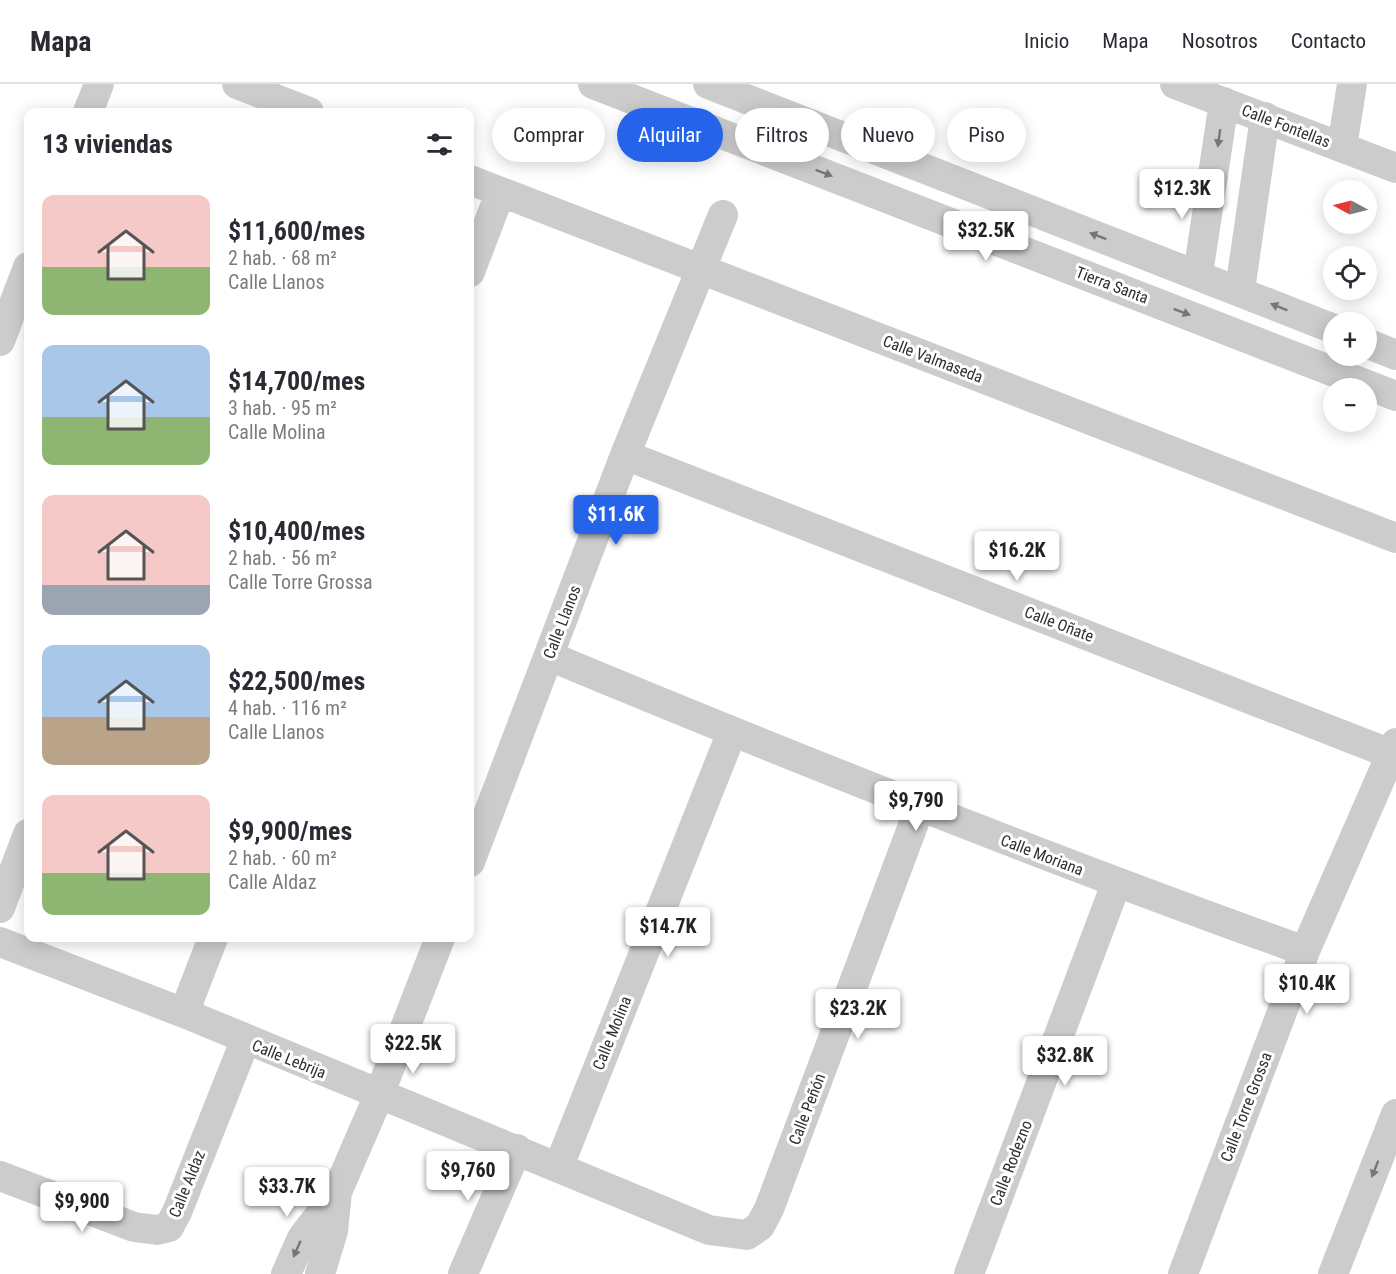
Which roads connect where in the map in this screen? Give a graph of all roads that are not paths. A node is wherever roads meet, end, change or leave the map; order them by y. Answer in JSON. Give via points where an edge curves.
{"nodes":[{"id":1,"x":99,"y":84,"type":"edge"},
{"id":2,"x":237,"y":84,"type":"edge"},
{"id":3,"x":593,"y":84,"type":"edge"},
{"id":4,"x":708,"y":84,"type":"edge"},
{"id":5,"x":1175,"y":84,"type":"edge"},
{"id":6,"x":1352,"y":84,"type":"edge"},
{"id":7,"x":1224,"y":102,"type":"junction"},
{"id":8,"x":90,"y":108,"type":"edge"},
{"id":9,"x":299,"y":108,"type":"edge"},
{"id":10,"x":1265,"y":117,"type":"junction"},
{"id":11,"x":1342,"y":147,"type":"junction"},
{"id":12,"x":1396,"y":168,"type":"edge"},
{"id":13,"x":474,"y":182,"type":"edge"},
{"id":14,"x":500,"y":193,"type":"junction"},
{"id":15,"x":723,"y":215,"type":"dead end"},
{"id":16,"x":474,"y":261,"type":"edge"},
{"id":17,"x":702,"y":269,"type":"junction"},
{"id":18,"x":1198,"y":274,"type":"junction"},
{"id":19,"x":24,"y":278,"type":"edge"},
{"id":20,"x":1240,"y":290,"type":"junction"},
{"id":21,"x":1323,"y":324,"type":"edge"},
{"id":22,"x":0,"y":341,"type":"edge"},
{"id":23,"x":1377,"y":347,"type":"edge"},
{"id":24,"x":1396,"y":355,"type":"edge"},
{"id":25,"x":1396,"y":396,"type":"edge"},
{"id":26,"x":626,"y":455,"type":"junction"},
{"id":27,"x":1396,"y":538,"type":"edge"},
{"id":28,"x":549,"y":656,"type":"junction"},
{"id":29,"x":732,"y":732,"type":"junction"},
{"id":30,"x":1394,"y":748,"type":"edge"},
{"id":31,"x":920,"y":807,"type":"junction"},
{"id":32,"x":24,"y":845,"type":"edge"},
{"id":33,"x":474,"y":852,"type":"edge"},
{"id":34,"x":1116,"y":884,"type":"junction"},
{"id":35,"x":0,"y":908,"type":"edge"},
{"id":36,"x":0,"y":942,"type":"edge"},
{"id":37,"x":211,"y":942,"type":"edge"},
{"id":38,"x":438,"y":942,"type":"edge"},
{"id":39,"x":1305,"y":951,"type":"junction"},
{"id":40,"x":184,"y":1013,"type":"junction"},
{"id":41,"x":245,"y":1041,"type":"junction"},
{"id":42,"x":379,"y":1095,"type":"junction"},
{"id":43,"x":1396,"y":1114,"type":"edge"},
{"id":44,"x":517,"y":1149,"type":"junction"},
{"id":45,"x":559,"y":1166,"type":"junction"},
{"id":46,"x":0,"y":1176,"type":"edge"},
{"id":47,"x":337,"y":1192,"type":"junction"},
{"id":48,"x":747,"y":1235,"type":"joint"},
{"id":49,"x":286,"y":1274,"type":"edge"},
{"id":50,"x":320,"y":1274,"type":"edge"},
{"id":51,"x":463,"y":1274,"type":"edge"},
{"id":52,"x":969,"y":1274,"type":"edge"},
{"id":53,"x":1183,"y":1274,"type":"edge"},
{"id":54,"x":1333,"y":1274,"type":"edge"}],
"edges":[{"from":1,"to":8,"type":"street"},
{"from":2,"to":9,"type":"street"},
{"from":3,"to":25,"type":"street","name":"Tierra Santa","one_way":true},
{"from":18,"to":4,"type":"street","one_way":true},
{"from":5,"to":7,"type":"street","name":"Calle Fontellas"},
{"from":6,"to":11,"type":"street"},
{"from":7,"to":10,"type":"street","name":"Calle Fontellas"},
{"from":7,"to":18,"type":"street","one_way":true},
{"from":10,"to":11,"type":"street","name":"Calle Fontellas"},
{"from":10,"to":20,"type":"street"},
{"from":11,"to":12,"type":"street","name":"Calle Fontellas"},
{"from":13,"to":14,"type":"street","name":"Calle Valmaseda"},
{"from":14,"to":16,"type":"street"},
{"from":14,"to":17,"type":"street","name":"Calle Valmaseda"},
{"from":15,"to":17,"type":"street","name":"Calle Llanos"},
{"from":17,"to":26,"type":"street","name":"Calle Llanos"},
{"from":17,"to":27,"type":"street","name":"Calle Valmaseda"},
{"from":18,"to":20,"type":"street"},
{"from":19,"to":22,"type":"street"},
{"from":21,"to":20,"type":"street","one_way":true},
{"from":23,"to":24,"type":"street"},
{"from":26,"to":28,"type":"street","name":"Calle Llanos"},
{"from":26,"to":30,"type":"street","name":"Calle Oñate"},
{"from":28,"to":29,"type":"street","name":"Calle Moriana"},
{"from":28,"to":33,"type":"street","name":"Calle Llanos"},
{"from":29,"to":31,"type":"street","name":"Calle Moriana"},
{"from":29,"to":45,"type":"street","name":"Calle Molina"},
{"from":30,"to":39,"type":"street","name":"Calle Torre Grossa"},
{"from":31,"to":34,"type":"street","name":"Calle Moriana"},
{"from":31,"to":48,"type":"street","name":"Calle Peñón","via":[[769,1209],[760,1226]]},
{"from":32,"to":35,"type":"street"},
{"from":34,"to":39,"type":"street","name":"Calle Moriana"},
{"from":34,"to":52,"type":"street","name":"Calle Rodezno"},
{"from":36,"to":40,"type":"street","name":"Calle Lebrija"},
{"from":37,"to":40,"type":"street"},
{"from":38,"to":42,"type":"street"},
{"from":39,"to":53,"type":"street","name":"Calle Torre Grossa"},
{"from":40,"to":41,"type":"street","name":"Calle Lebrija"},
{"from":41,"to":42,"type":"street","name":"Calle Lebrija"},
{"from":41,"to":46,"type":"street","name":"Calle Aldaz","via":[[169,1227],[134,1227]]},
{"from":42,"to":44,"type":"street","name":"Calle Lebrija"},
{"from":42,"to":47,"type":"street"},
{"from":43,"to":54,"type":"street","one_way":true},
{"from":44,"to":45,"type":"street","name":"Calle Lebrija"},
{"from":44,"to":51,"type":"street"},
{"from":45,"to":48,"type":"street","name":"Calle Lebrija","via":[[710,1230]]},
{"from":47,"to":49,"type":"street","one_way":true,"via":[[302,1238]]},
{"from":47,"to":50,"type":"street","via":[[333,1231]]}]}
